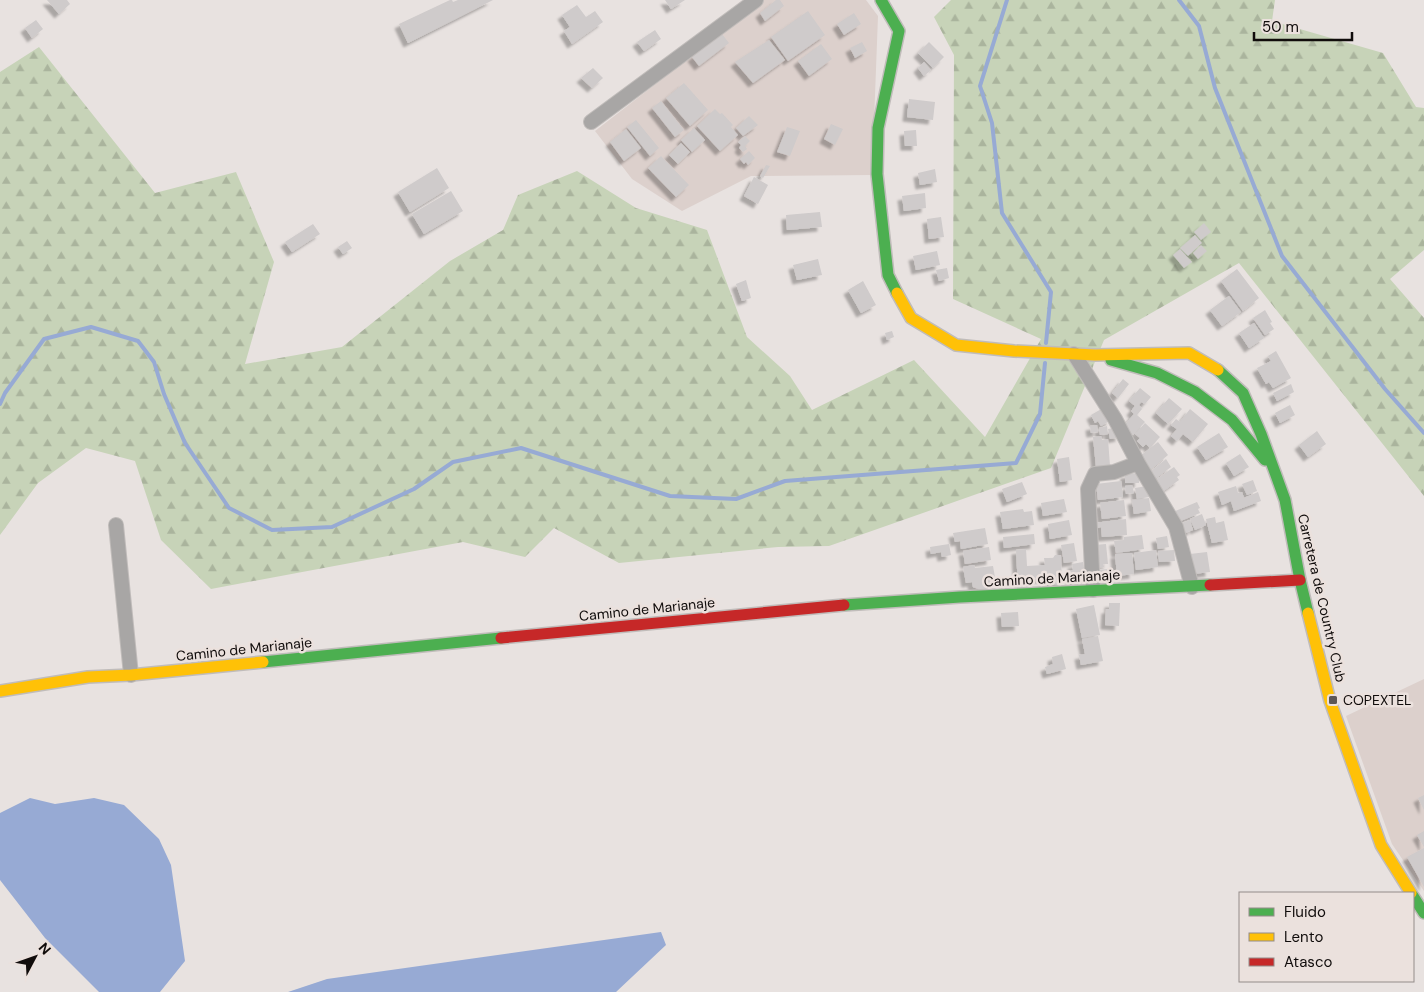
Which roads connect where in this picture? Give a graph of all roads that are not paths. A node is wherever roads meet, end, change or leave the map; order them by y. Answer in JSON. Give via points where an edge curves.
{"nodes":[{"id":1,"x":756,"y":0,"type":"edge"},
{"id":2,"x":881,"y":0,"type":"edge"},
{"id":3,"x":591,"y":122,"type":"dead end"},
{"id":4,"x":1074,"y":354,"type":"junction"},
{"id":5,"x":1095,"y":355,"type":"junction"},
{"id":6,"x":1138,"y":463,"type":"junction"},
{"id":7,"x":1276,"y":473,"type":"junction"},
{"id":8,"x":116,"y":525,"type":"dead end"},
{"id":9,"x":1300,"y":580,"type":"junction"},
{"id":10,"x":1192,"y":587,"type":"junction"},
{"id":11,"x":1094,"y":590,"type":"junction"},
{"id":12,"x":131,"y":675,"type":"junction"},
{"id":13,"x":0,"y":691,"type":"edge"},
{"id":14,"x":1411,"y":892,"type":"edge"},
{"id":15,"x":1414,"y":897,"type":"edge"},
{"id":16,"x":1424,"y":913,"type":"edge"}],
"edges":[{"from":1,"to":3,"type":"street"},
{"from":2,"to":4,"type":"street","name":"Carretera de Country Club","via":[[899,31],[878,128],[877,174],[888,275],[911,318],[956,345]]},
{"from":4,"to":5,"type":"street","name":"Carretera de Country Club"},
{"from":4,"to":6,"type":"street"},
{"from":5,"to":7,"type":"street","name":"Carretera de Country Club","via":[[1157,373],[1195,392],[1232,420]]},
{"from":5,"to":7,"type":"street","name":"Carretera de Country Club","via":[[1189,353],[1217,368],[1243,393]]},
{"from":6,"to":10,"type":"street","via":[[1176,527]]},
{"from":6,"to":11,"type":"street","via":[[1114,472],[1095,474],[1088,489]]},
{"from":7,"to":9,"type":"street","name":"Carretera de Country Club","via":[[1286,500]]},
{"from":8,"to":12,"type":"street"},
{"from":9,"to":10,"type":"street","name":"Camino de Marianaje"},
{"from":9,"to":14,"type":"street","name":"Carretera de Country Club","via":[[1330,701],[1377,836]]},
{"from":10,"to":11,"type":"street","name":"Camino de Marianaje"},
{"from":11,"to":12,"type":"street","name":"Camino de Marianaje","via":[[849,605]]},
{"from":12,"to":13,"type":"street","name":"Camino de Marianaje","via":[[88,677]]},
{"from":15,"to":16,"type":"street","name":"Carretera de Country Club"}]}
